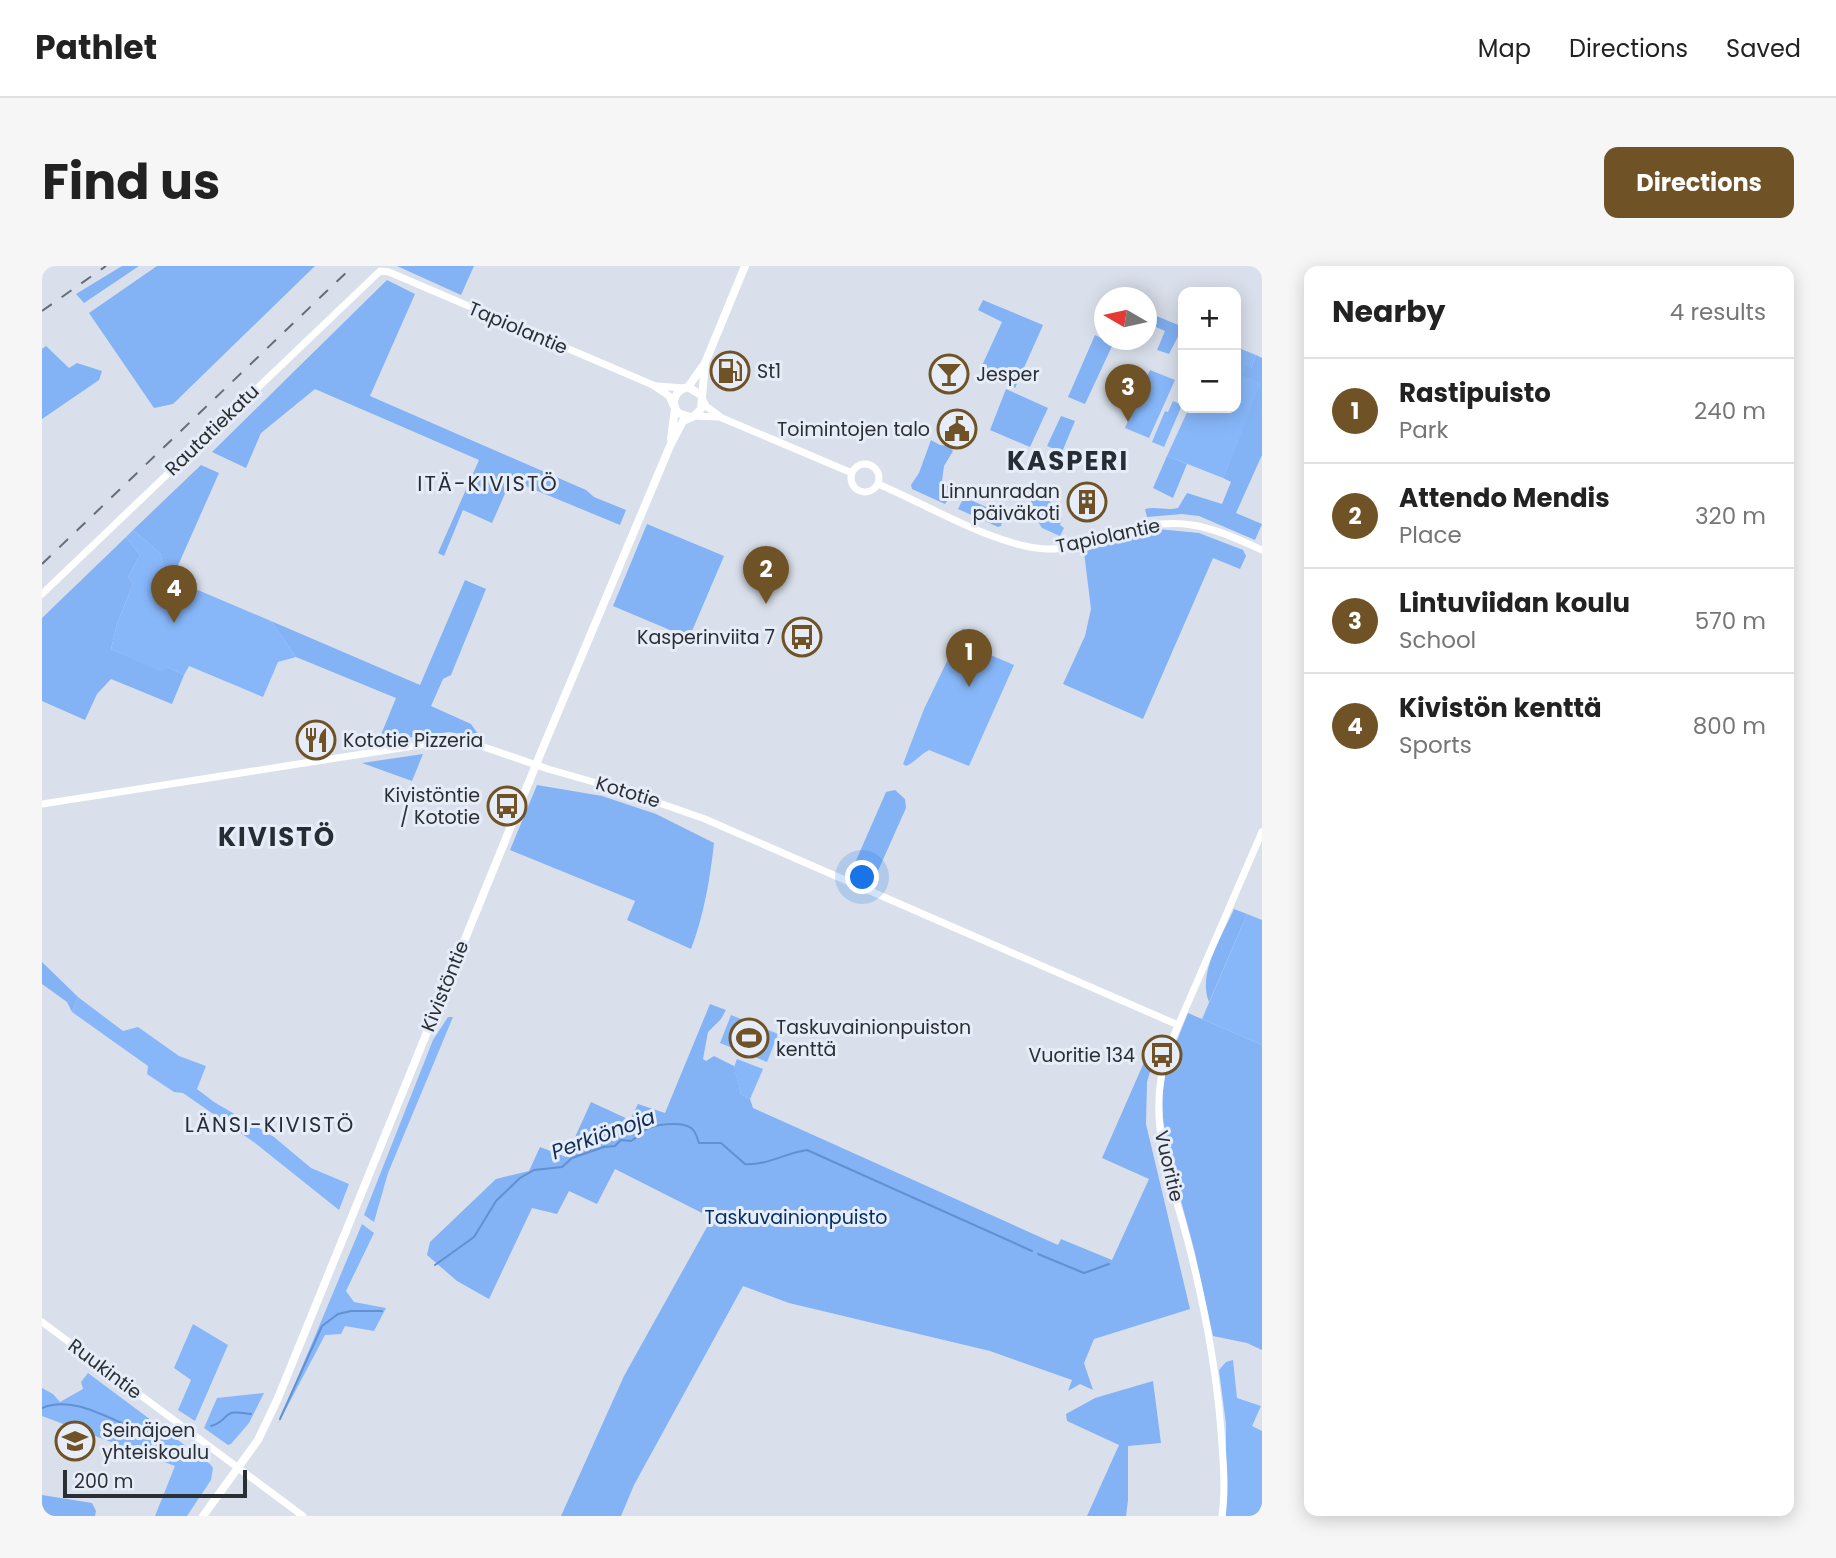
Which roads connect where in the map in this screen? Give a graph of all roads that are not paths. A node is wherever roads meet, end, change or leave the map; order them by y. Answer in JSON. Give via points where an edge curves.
{"nodes":[{"id":1,"x":745,"y":266,"type":"edge"},
{"id":2,"x":384,"y":271,"type":"joint"},
{"id":3,"x":705,"y":363,"type":"junction"},
{"id":4,"x":653,"y":386,"type":"junction"},
{"id":5,"x":686,"y":388,"type":"junction"},
{"id":6,"x":702,"y":397,"type":"junction"},
{"id":7,"x":674,"y":407,"type":"junction"},
{"id":8,"x":692,"y":416,"type":"junction"},
{"id":9,"x":722,"y":418,"type":"junction"},
{"id":10,"x":670,"y":446,"type":"junction"},
{"id":11,"x":852,"y":473,"type":"junction"},
{"id":12,"x":878,"y":484,"type":"junction"},
{"id":13,"x":1262,"y":550,"type":"edge"},
{"id":14,"x":42,"y":594,"type":"edge"},
{"id":15,"x":536,"y":765,"type":"junction"},
{"id":16,"x":42,"y":804,"type":"edge"},
{"id":17,"x":1262,"y":832,"type":"edge"},
{"id":18,"x":1178,"y":1025,"type":"junction"},
{"id":19,"x":42,"y":1322,"type":"edge"},
{"id":20,"x":238,"y":1468,"type":"junction"},
{"id":21,"x":203,"y":1516,"type":"edge"},
{"id":22,"x":303,"y":1516,"type":"edge"},
{"id":23,"x":1223,"y":1516,"type":"edge"}],
"edges":[{"from":1,"to":3,"type":"main road"},
{"from":2,"to":4,"type":"street","name":"Tapiolantie"},
{"from":2,"to":14,"type":"street","name":"Rautatiekatu","via":[[377,272]]},
{"from":3,"to":5,"type":"main road"},
{"from":3,"to":6,"type":"main road"},
{"from":4,"to":5,"type":"street","name":"Tapiolantie"},
{"from":4,"to":7,"type":"street","name":"Tapiolantie","via":[[669,396]]},
{"from":5,"to":6,"type":"main road"},
{"from":5,"to":7,"type":"main road","via":[[674,396]]},
{"from":6,"to":8,"type":"main road","via":[[701,409]]},
{"from":6,"to":9,"type":"street"},
{"from":7,"to":8,"type":"main road","via":[[681,416]]},
{"from":7,"to":10,"type":"main road","name":"Kivistöntie"},
{"from":8,"to":9,"type":"street"},
{"from":8,"to":10,"type":"main road","name":"Kivistöntie","via":[[683,421]]},
{"from":9,"to":11,"type":"street"},
{"from":10,"to":15,"type":"main road","name":"Kivistöntie"},
{"from":11,"to":12,"type":"street","via":[[857,490],[871,491]]},
{"from":11,"to":12,"type":"street","via":[[860,465],[870,465],[878,472]]},
{"from":12,"to":13,"type":"street","name":"Tapiolantie","via":[[1002,540],[1034,548],[1076,547],[1136,527],[1177,522],[1208,527]]},
{"from":15,"to":16,"type":"street","name":"Kototie","via":[[478,745],[433,743]]},
{"from":15,"to":18,"type":"street","name":"Kototie","via":[[705,819]]},
{"from":15,"to":20,"type":"main road","name":"Kivistöntie","via":[[278,1398]]},
{"from":17,"to":18,"type":"street","name":"Vuoritie"},
{"from":18,"to":23,"type":"street","name":"Vuoritie","via":[[1160,1073],[1158,1120],[1213,1355],[1224,1464]]},
{"from":19,"to":20,"type":"street","name":"Ruukintie"},
{"from":20,"to":21,"type":"main road","name":"Kivistöntie"},
{"from":20,"to":22,"type":"street","name":"Ruukintie"}]}
